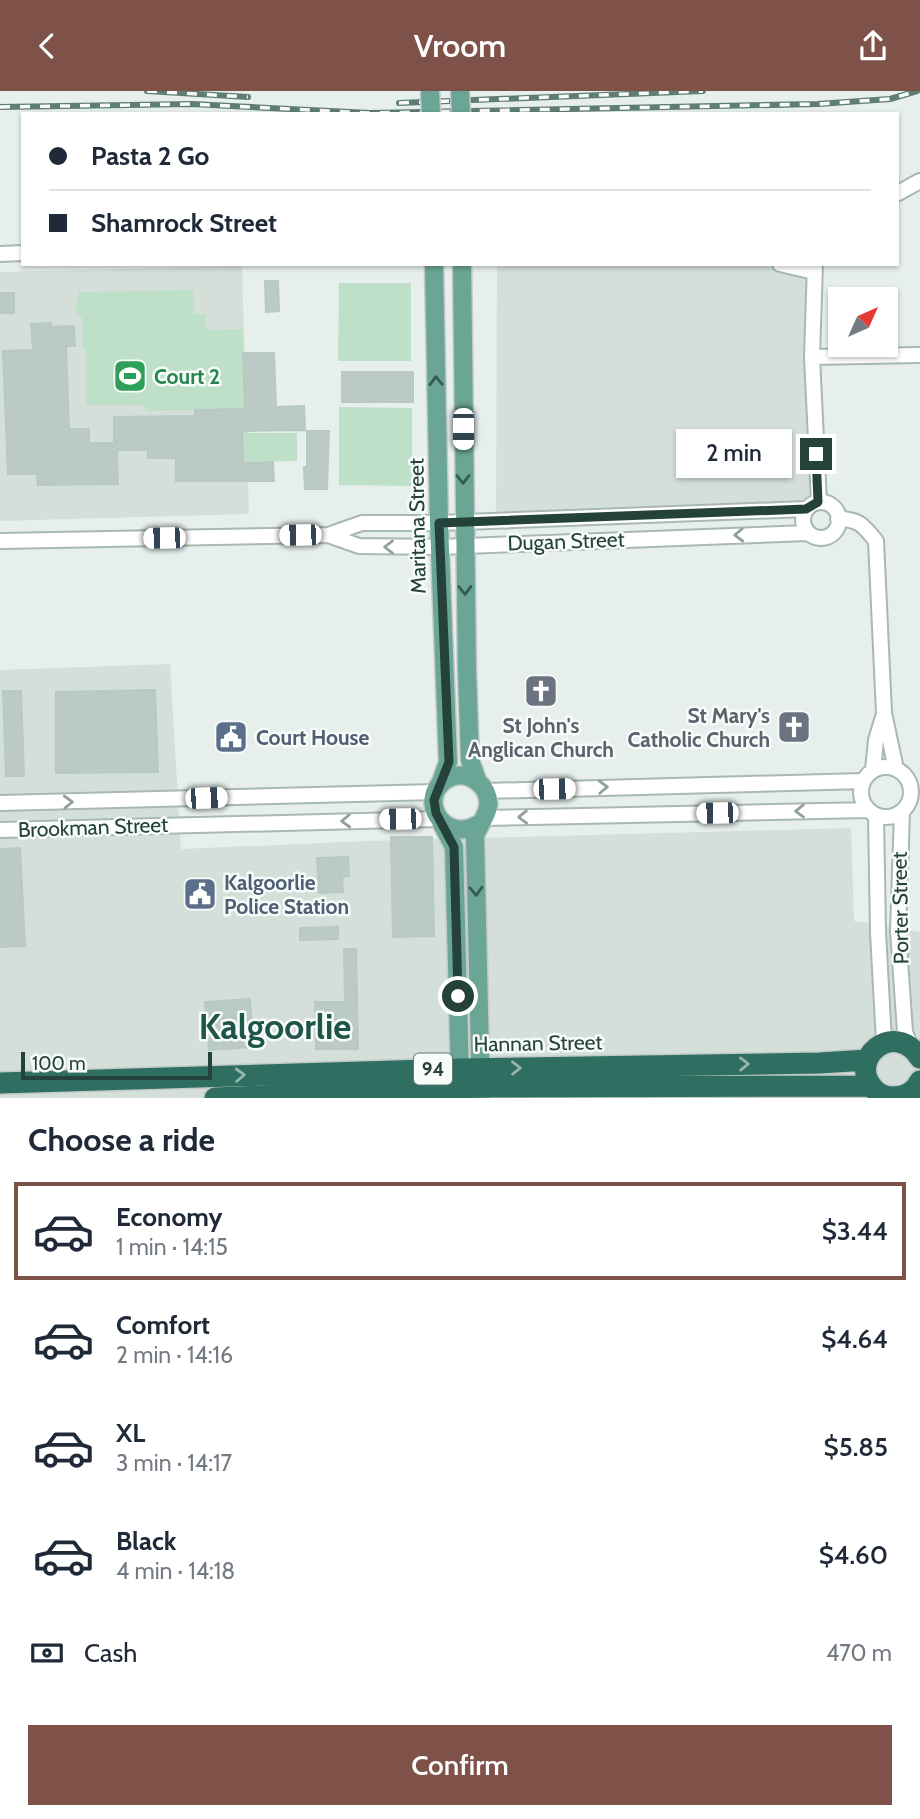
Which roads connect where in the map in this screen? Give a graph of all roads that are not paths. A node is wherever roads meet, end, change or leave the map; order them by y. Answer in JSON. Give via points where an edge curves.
{"nodes":[{"id":1,"x":430,"y":91,"type":"edge"},
{"id":2,"x":460,"y":91,"type":"edge"},
{"id":3,"x":431,"y":112,"type":"edge"},
{"id":4,"x":461,"y":112,"type":"edge"},
{"id":5,"x":920,"y":181,"type":"edge"},
{"id":6,"x":899,"y":192,"type":"edge"},
{"id":7,"x":21,"y":253,"type":"edge"},
{"id":8,"x":0,"y":254,"type":"edge"},
{"id":9,"x":434,"y":266,"type":"edge"},
{"id":10,"x":462,"y":266,"type":"edge"},
{"id":11,"x":798,"y":266,"type":"edge"},
{"id":12,"x":815,"y":268,"type":"edge"},
{"id":13,"x":920,"y":355,"type":"edge"},
{"id":14,"x":812,"y":357,"type":"junction"},
{"id":15,"x":812,"y":505,"type":"junction"},
{"id":16,"x":838,"y":519,"type":"junction"},
{"id":17,"x":464,"y":522,"type":"junction"},
{"id":18,"x":439,"y":523,"type":"junction"},
{"id":19,"x":807,"y":533,"type":"junction"},
{"id":20,"x":328,"y":535,"type":"junction"},
{"id":21,"x":0,"y":541,"type":"edge"},
{"id":22,"x":464,"y":545,"type":"junction"},
{"id":23,"x":440,"y":547,"type":"junction"},
{"id":24,"x":884,"y":713,"type":"junction"},
{"id":25,"x":873,"y":769,"type":"junction"},
{"id":26,"x":908,"y":775,"type":"edge"},
{"id":27,"x":863,"y":781,"type":"junction"},
{"id":28,"x":481,"y":785,"type":"junction"},
{"id":29,"x":438,"y":788,"type":"junction"},
{"id":30,"x":377,"y":793,"type":"junction"},
{"id":31,"x":206,"y":798,"type":"junction"},
{"id":32,"x":0,"y":803,"type":"edge"},
{"id":33,"x":910,"y":805,"type":"edge"},
{"id":34,"x":872,"y":812,"type":"junction"},
{"id":35,"x":379,"y":820,"type":"junction"},
{"id":36,"x":440,"y":820,"type":"junction"},
{"id":37,"x":482,"y":821,"type":"junction"},
{"id":38,"x":208,"y":824,"type":"junction"},
{"id":39,"x":0,"y":830,"type":"edge"},
{"id":40,"x":884,"y":1042,"type":"junction"},
{"id":41,"x":915,"y":1052,"type":"edge"},
{"id":42,"x":867,"y":1060,"type":"junction"},
{"id":43,"x":0,"y":1083,"type":"edge"},
{"id":44,"x":471,"y":1085,"type":"edge"},
{"id":45,"x":914,"y":1090,"type":"edge"},
{"id":46,"x":876,"y":1092,"type":"edge"},
{"id":47,"x":215,"y":1098,"type":"edge"}],
"edges":[{"from":1,"to":3,"type":"main road","bridge":true},
{"from":2,"to":4,"type":"main road","bridge":true},
{"from":5,"to":6,"type":"street"},
{"from":7,"to":8,"type":"street"},
{"from":18,"to":9,"type":"main road","name":"Maritana Street","one_way":true},
{"from":10,"to":17,"type":"main road","one_way":true},
{"from":11,"to":12,"type":"street"},
{"from":12,"to":14,"type":"street"},
{"from":13,"to":14,"type":"street"},
{"from":14,"to":15,"type":"street"},
{"from":15,"to":16,"type":"street","via":[[828,504]]},
{"from":15,"to":17,"type":"street","name":"Dugan Street"},
{"from":15,"to":19,"type":"street","via":[[802,521]]},
{"from":16,"to":19,"type":"street","via":[[832,534],[824,538]]},
{"from":16,"to":24,"type":"street","via":[[853,519],[876,541]]},
{"from":17,"to":18,"type":"street","name":"Dugan Street"},
{"from":17,"to":22,"type":"main road"},
{"from":18,"to":20,"type":"street","name":"Dugan Street","via":[[362,523]]},
{"from":18,"to":23,"type":"main road","name":"Maritana Street"},
{"from":19,"to":22,"type":"street","name":"Dugan Street","one_way":true},
{"from":20,"to":21,"type":"street","name":"Dugan Street"},
{"from":23,"to":20,"type":"street","name":"Dugan Street","one_way":true,"via":[[359,546]]},
{"from":22,"to":23,"type":"street","name":"Dugan Street"},
{"from":22,"to":28,"type":"main road","one_way":true,"via":[[470,759]]},
{"from":23,"to":29,"type":"main road","name":"Maritana Street","via":[[449,762]]},
{"from":24,"to":25,"type":"street"},
{"from":24,"to":26,"type":"street"},
{"from":25,"to":26,"type":"street"},
{"from":25,"to":27,"type":"street"},
{"from":26,"to":33,"type":"street"},
{"from":28,"to":27,"type":"street","one_way":true},
{"from":27,"to":34,"type":"street","via":[[860,793]]},
{"from":28,"to":29,"type":"main road","via":[[467,776],[457,776]]},
{"from":28,"to":37,"type":"main road","via":[[488,799]]},
{"from":29,"to":30,"type":"street","name":"Brookman Street"},
{"from":29,"to":36,"type":"main road","via":[[434,800]]},
{"from":30,"to":31,"type":"street","name":"Brookman Street"},
{"from":30,"to":35,"type":"street"},
{"from":32,"to":31,"type":"street","name":"Brookman Street","one_way":true},
{"from":31,"to":38,"type":"street"},
{"from":33,"to":34,"type":"street","via":[[884,817]]},
{"from":33,"to":41,"type":"street","name":"Porter Street","via":[[898,931],[905,1032]]},
{"from":34,"to":37,"type":"street","one_way":true},
{"from":34,"to":40,"type":"street","name":"Porter Street"},
{"from":35,"to":36,"type":"street","name":"Brookman Street"},
{"from":35,"to":38,"type":"street","name":"Brookman Street","one_way":true},
{"from":36,"to":37,"type":"main road","via":[[462,830]]},
{"from":36,"to":44,"type":"main road","via":[[454,847]]},
{"from":37,"to":44,"type":"main road","one_way":true,"via":[[475,837]]},
{"from":38,"to":39,"type":"street","name":"Brookman Street"},
{"from":40,"to":41,"type":"highway","via":[[901,1042]]},
{"from":40,"to":42,"type":"highway"},
{"from":44,"to":42,"type":"highway","name":"Hannan Street","number":"94","one_way":true},
{"from":42,"to":46,"type":"highway","via":[[867,1078]]},
{"from":43,"to":44,"type":"highway","name":"Hannan Street","number":"94","one_way":true},
{"from":44,"to":46,"type":"highway","name":"Hannan Street","number":"94"},
{"from":44,"to":47,"type":"highway","name":"Hannan Street","number":"94"},
{"from":45,"to":46,"type":"highway","number":"94","via":[[901,1097]]}]}
